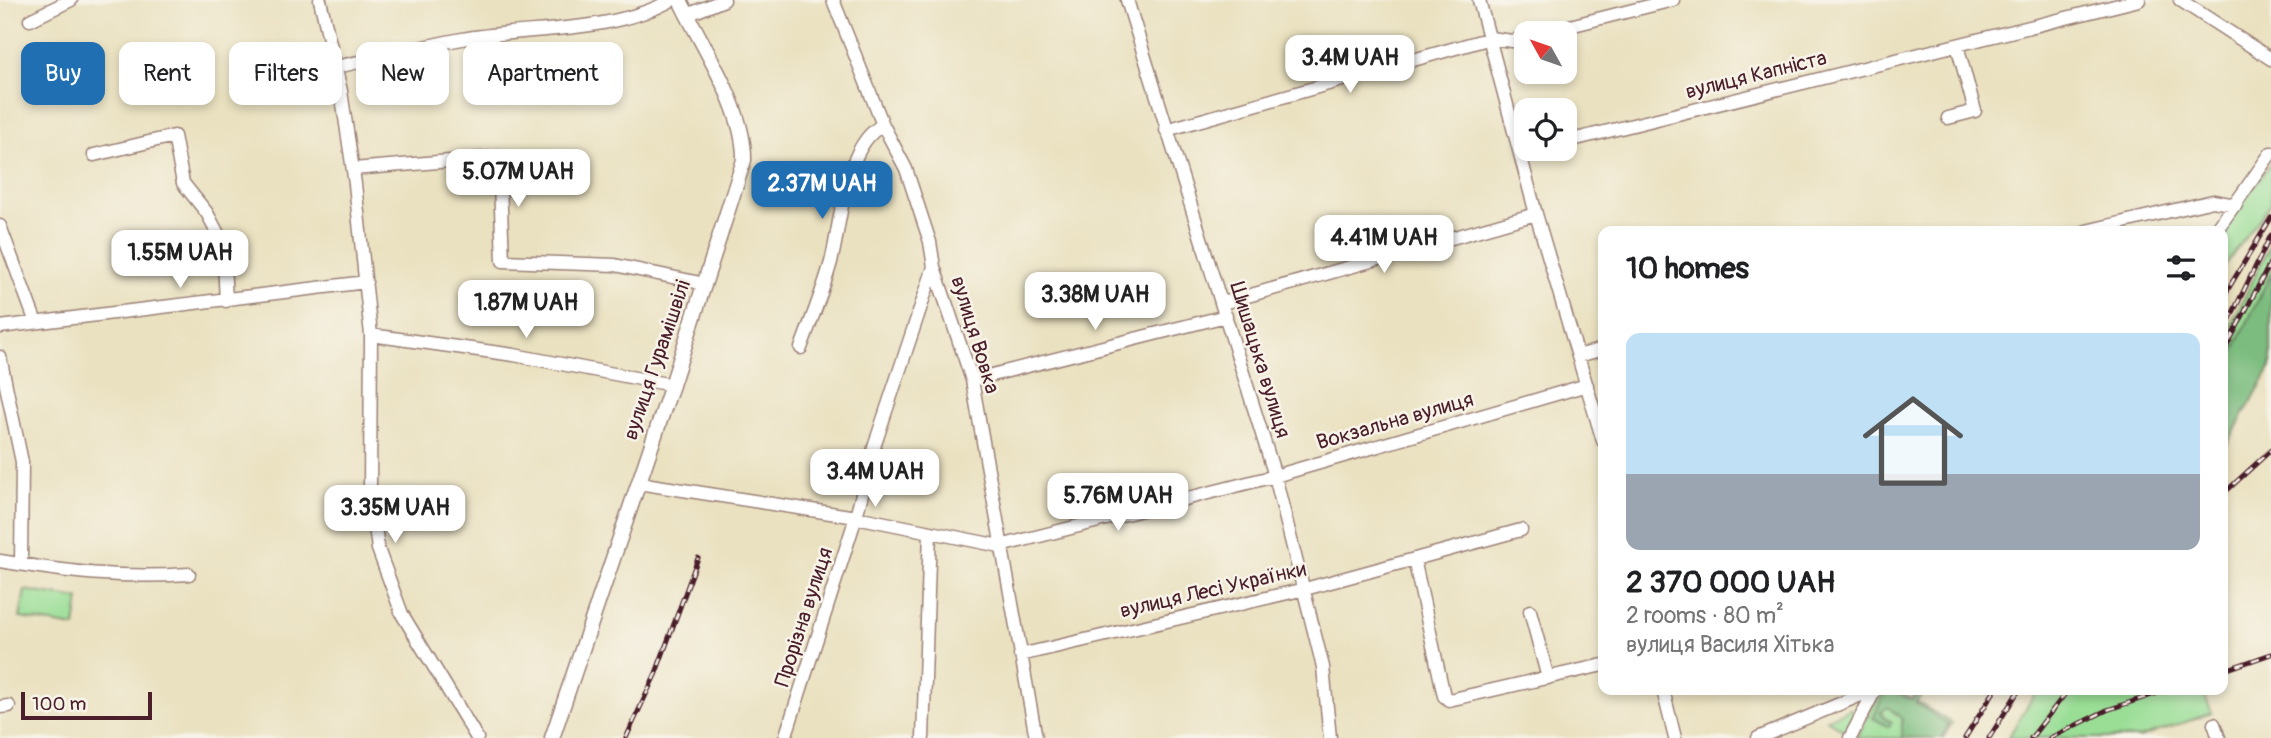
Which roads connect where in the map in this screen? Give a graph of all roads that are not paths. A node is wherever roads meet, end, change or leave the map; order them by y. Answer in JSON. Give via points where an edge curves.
{"nodes":[{"id":1,"x":71,"y":0,"type":"edge"},
{"id":2,"x":320,"y":0,"type":"edge"},
{"id":3,"x":672,"y":0,"type":"edge"},
{"id":4,"x":680,"y":0,"type":"edge"},
{"id":5,"x":724,"y":0,"type":"edge"},
{"id":6,"x":833,"y":0,"type":"edge"},
{"id":7,"x":1127,"y":0,"type":"edge"},
{"id":8,"x":1479,"y":0,"type":"edge"},
{"id":9,"x":1673,"y":0,"type":"edge"},
{"id":10,"x":2139,"y":0,"type":"edge"},
{"id":11,"x":2180,"y":0,"type":"edge"},
{"id":12,"x":687,"y":15,"type":"junction"},
{"id":13,"x":30,"y":20,"type":"dead end"},
{"id":14,"x":1577,"y":24,"type":"edge"},
{"id":15,"x":1491,"y":38,"type":"junction"},
{"id":16,"x":1514,"y":40,"type":"edge"},
{"id":17,"x":330,"y":42,"type":"edge"},
{"id":18,"x":1957,"y":45,"type":"junction"},
{"id":19,"x":2271,"y":59,"type":"edge"},
{"id":20,"x":342,"y":66,"type":"edge"},
{"id":21,"x":342,"y":101,"type":"edge"},
{"id":22,"x":1948,"y":118,"type":"dead end"},
{"id":23,"x":883,"y":125,"type":"junction"},
{"id":24,"x":1514,"y":129,"type":"edge"},
{"id":25,"x":1166,"y":130,"type":"junction"},
{"id":26,"x":1577,"y":139,"type":"edge"},
{"id":27,"x":2271,"y":153,"type":"edge"},
{"id":28,"x":94,"y":155,"type":"dead end"},
{"id":29,"x":1522,"y":161,"type":"edge"},
{"id":30,"x":354,"y":169,"type":"junction"},
{"id":31,"x":2236,"y":205,"type":"junction"},
{"id":32,"x":1536,"y":214,"type":"junction"},
{"id":33,"x":0,"y":226,"type":"edge"},
{"id":34,"x":2107,"y":226,"type":"edge"},
{"id":35,"x":2220,"y":226,"type":"edge"},
{"id":36,"x":934,"y":268,"type":"junction"},
{"id":37,"x":366,"y":282,"type":"junction"},
{"id":38,"x":705,"y":284,"type":"junction"},
{"id":39,"x":226,"y":301,"type":"junction"},
{"id":40,"x":1225,"y":310,"type":"junction"},
{"id":41,"x":35,"y":320,"type":"junction"},
{"id":42,"x":0,"y":327,"type":"edge"},
{"id":43,"x":371,"y":335,"type":"junction"},
{"id":44,"x":801,"y":348,"type":"dead end"},
{"id":45,"x":1598,"y":350,"type":"edge"},
{"id":46,"x":1578,"y":356,"type":"junction"},
{"id":47,"x":0,"y":357,"type":"edge"},
{"id":48,"x":972,"y":380,"type":"junction"},
{"id":49,"x":672,"y":385,"type":"junction"},
{"id":50,"x":1587,"y":385,"type":"junction"},
{"id":51,"x":1598,"y":424,"type":"edge"},
{"id":52,"x":1275,"y":477,"type":"junction"},
{"id":53,"x":638,"y":483,"type":"junction"},
{"id":54,"x":856,"y":517,"type":"junction"},
{"id":55,"x":1521,"y":530,"type":"dead end"},
{"id":56,"x":930,"y":532,"type":"junction"},
{"id":57,"x":1000,"y":546,"type":"junction"},
{"id":58,"x":1414,"y":559,"type":"junction"},
{"id":59,"x":0,"y":561,"type":"edge"},
{"id":60,"x":21,"y":564,"type":"junction"},
{"id":61,"x":189,"y":574,"type":"dead end"},
{"id":62,"x":1305,"y":589,"type":"junction"},
{"id":63,"x":1530,"y":611,"type":"dead end"},
{"id":64,"x":1020,"y":655,"type":"junction"},
{"id":65,"x":1598,"y":666,"type":"edge"},
{"id":66,"x":1548,"y":678,"type":"junction"},
{"id":67,"x":1664,"y":695,"type":"edge"},
{"id":68,"x":1862,"y":695,"type":"edge"},
{"id":69,"x":1872,"y":695,"type":"edge"},
{"id":70,"x":2214,"y":724,"type":"dead end"},
{"id":71,"x":477,"y":738,"type":"edge"},
{"id":72,"x":552,"y":738,"type":"edge"},
{"id":73,"x":785,"y":738,"type":"edge"},
{"id":74,"x":923,"y":738,"type":"edge"},
{"id":75,"x":1036,"y":738,"type":"edge"},
{"id":76,"x":1330,"y":738,"type":"edge"},
{"id":77,"x":1675,"y":738,"type":"edge"},
{"id":78,"x":1758,"y":738,"type":"edge"},
{"id":79,"x":1850,"y":738,"type":"edge"},
{"id":80,"x":2219,"y":738,"type":"edge"}],
"edges":[{"from":1,"to":13,"type":"street"},
{"from":2,"to":17,"type":"street"},
{"from":3,"to":20,"type":"street","via":[[598,23],[462,39]]},
{"from":4,"to":12,"type":"main road","name":"вулиця Гурамішвілі"},
{"from":5,"to":12,"type":"street"},
{"from":6,"to":23,"type":"street","name":"вулиця Вовка"},
{"from":7,"to":25,"type":"street","name":"Шишацька вулиця"},
{"from":8,"to":15,"type":"street"},
{"from":9,"to":14,"type":"street"},
{"from":10,"to":18,"type":"street","name":"вулиця Капніста"},
{"from":11,"to":19,"type":"street"},
{"from":12,"to":38,"type":"main road","name":"вулиця Гурамішвілі","via":[[735,113],[744,148]]},
{"from":15,"to":16,"type":"street"},
{"from":15,"to":24,"type":"street"},
{"from":15,"to":25,"type":"street"},
{"from":18,"to":22,"type":"street","via":[[1975,111]]},
{"from":18,"to":26,"type":"street","name":"вулиця Капніста"},
{"from":21,"to":30,"type":"street"},
{"from":23,"to":36,"type":"street","name":"вулиця Вовка","via":[[906,169]]},
{"from":23,"to":44,"type":"street","via":[[869,136],[849,175],[831,262]]},
{"from":25,"to":40,"type":"street","name":"Шишацька вулиця"},
{"from":27,"to":31,"type":"street"},
{"from":28,"to":39,"type":"street","via":[[174,136],[183,183],[223,243]]},
{"from":29,"to":32,"type":"street"},
{"from":30,"to":37,"type":"street"},
{"from":30,"to":38,"type":"street","via":[[499,157],[503,261],[615,265]]},
{"from":31,"to":34,"type":"street","via":[[2213,201]]},
{"from":31,"to":35,"type":"street"},
{"from":32,"to":40,"type":"street"},
{"from":32,"to":46,"type":"street"},
{"from":33,"to":41,"type":"street"},
{"from":36,"to":48,"type":"street","name":"вулиця Вовка"},
{"from":36,"to":54,"type":"street","name":"Прорізна вулиця","via":[[874,444]]},
{"from":37,"to":39,"type":"street"},
{"from":37,"to":43,"type":"street"},
{"from":38,"to":49,"type":"main road","name":"вулиця Гурамішвілі"},
{"from":39,"to":41,"type":"street"},
{"from":40,"to":48,"type":"street"},
{"from":40,"to":52,"type":"street","name":"Шишацька вулиця"},
{"from":41,"to":42,"type":"street"},
{"from":43,"to":49,"type":"street","via":[[514,355]]},
{"from":43,"to":71,"type":"street","via":[[370,489],[378,549],[402,614]]},
{"from":45,"to":46,"type":"street"},
{"from":46,"to":50,"type":"street"},
{"from":47,"to":60,"type":"street","via":[[22,462]]},
{"from":48,"to":57,"type":"street","name":"вулиця Вовка"},
{"from":49,"to":53,"type":"main road","name":"вулиця Гурамішвілі"},
{"from":50,"to":51,"type":"street"},
{"from":50,"to":52,"type":"street","name":"Вокзальна вулиця"},
{"from":52,"to":57,"type":"street","name":"Вокзальна вулиця"},
{"from":52,"to":62,"type":"street","name":"Шишацька вулиця"},
{"from":53,"to":54,"type":"street","name":"Вокзальна вулиця"},
{"from":53,"to":72,"type":"main road","name":"вулиця Гурамішвілі"},
{"from":54,"to":56,"type":"street","name":"Вокзальна вулиця"},
{"from":54,"to":73,"type":"street","name":"Прорізна вулиця"},
{"from":55,"to":58,"type":"street","name":"вулиця Лесі Українки"},
{"from":56,"to":57,"type":"street","name":"Вокзальна вулиця"},
{"from":56,"to":74,"type":"street"},
{"from":57,"to":64,"type":"street","name":"вулиця Вовка"},
{"from":58,"to":62,"type":"street","name":"вулиця Лесі Українки"},
{"from":58,"to":66,"type":"street","via":[[1446,698]]},
{"from":59,"to":60,"type":"street"},
{"from":60,"to":61,"type":"street","via":[[79,575],[140,578]]},
{"from":62,"to":64,"type":"street","name":"вулиця Лесі Українки"},
{"from":62,"to":76,"type":"street","name":"Шишацька вулиця","via":[[1323,667]]},
{"from":63,"to":66,"type":"street"},
{"from":64,"to":75,"type":"street","name":"вулиця Вовка"},
{"from":65,"to":66,"type":"street"},
{"from":67,"to":77,"type":"street"},
{"from":68,"to":78,"type":"street"},
{"from":69,"to":79,"type":"street"},
{"from":70,"to":80,"type":"street"}]}
